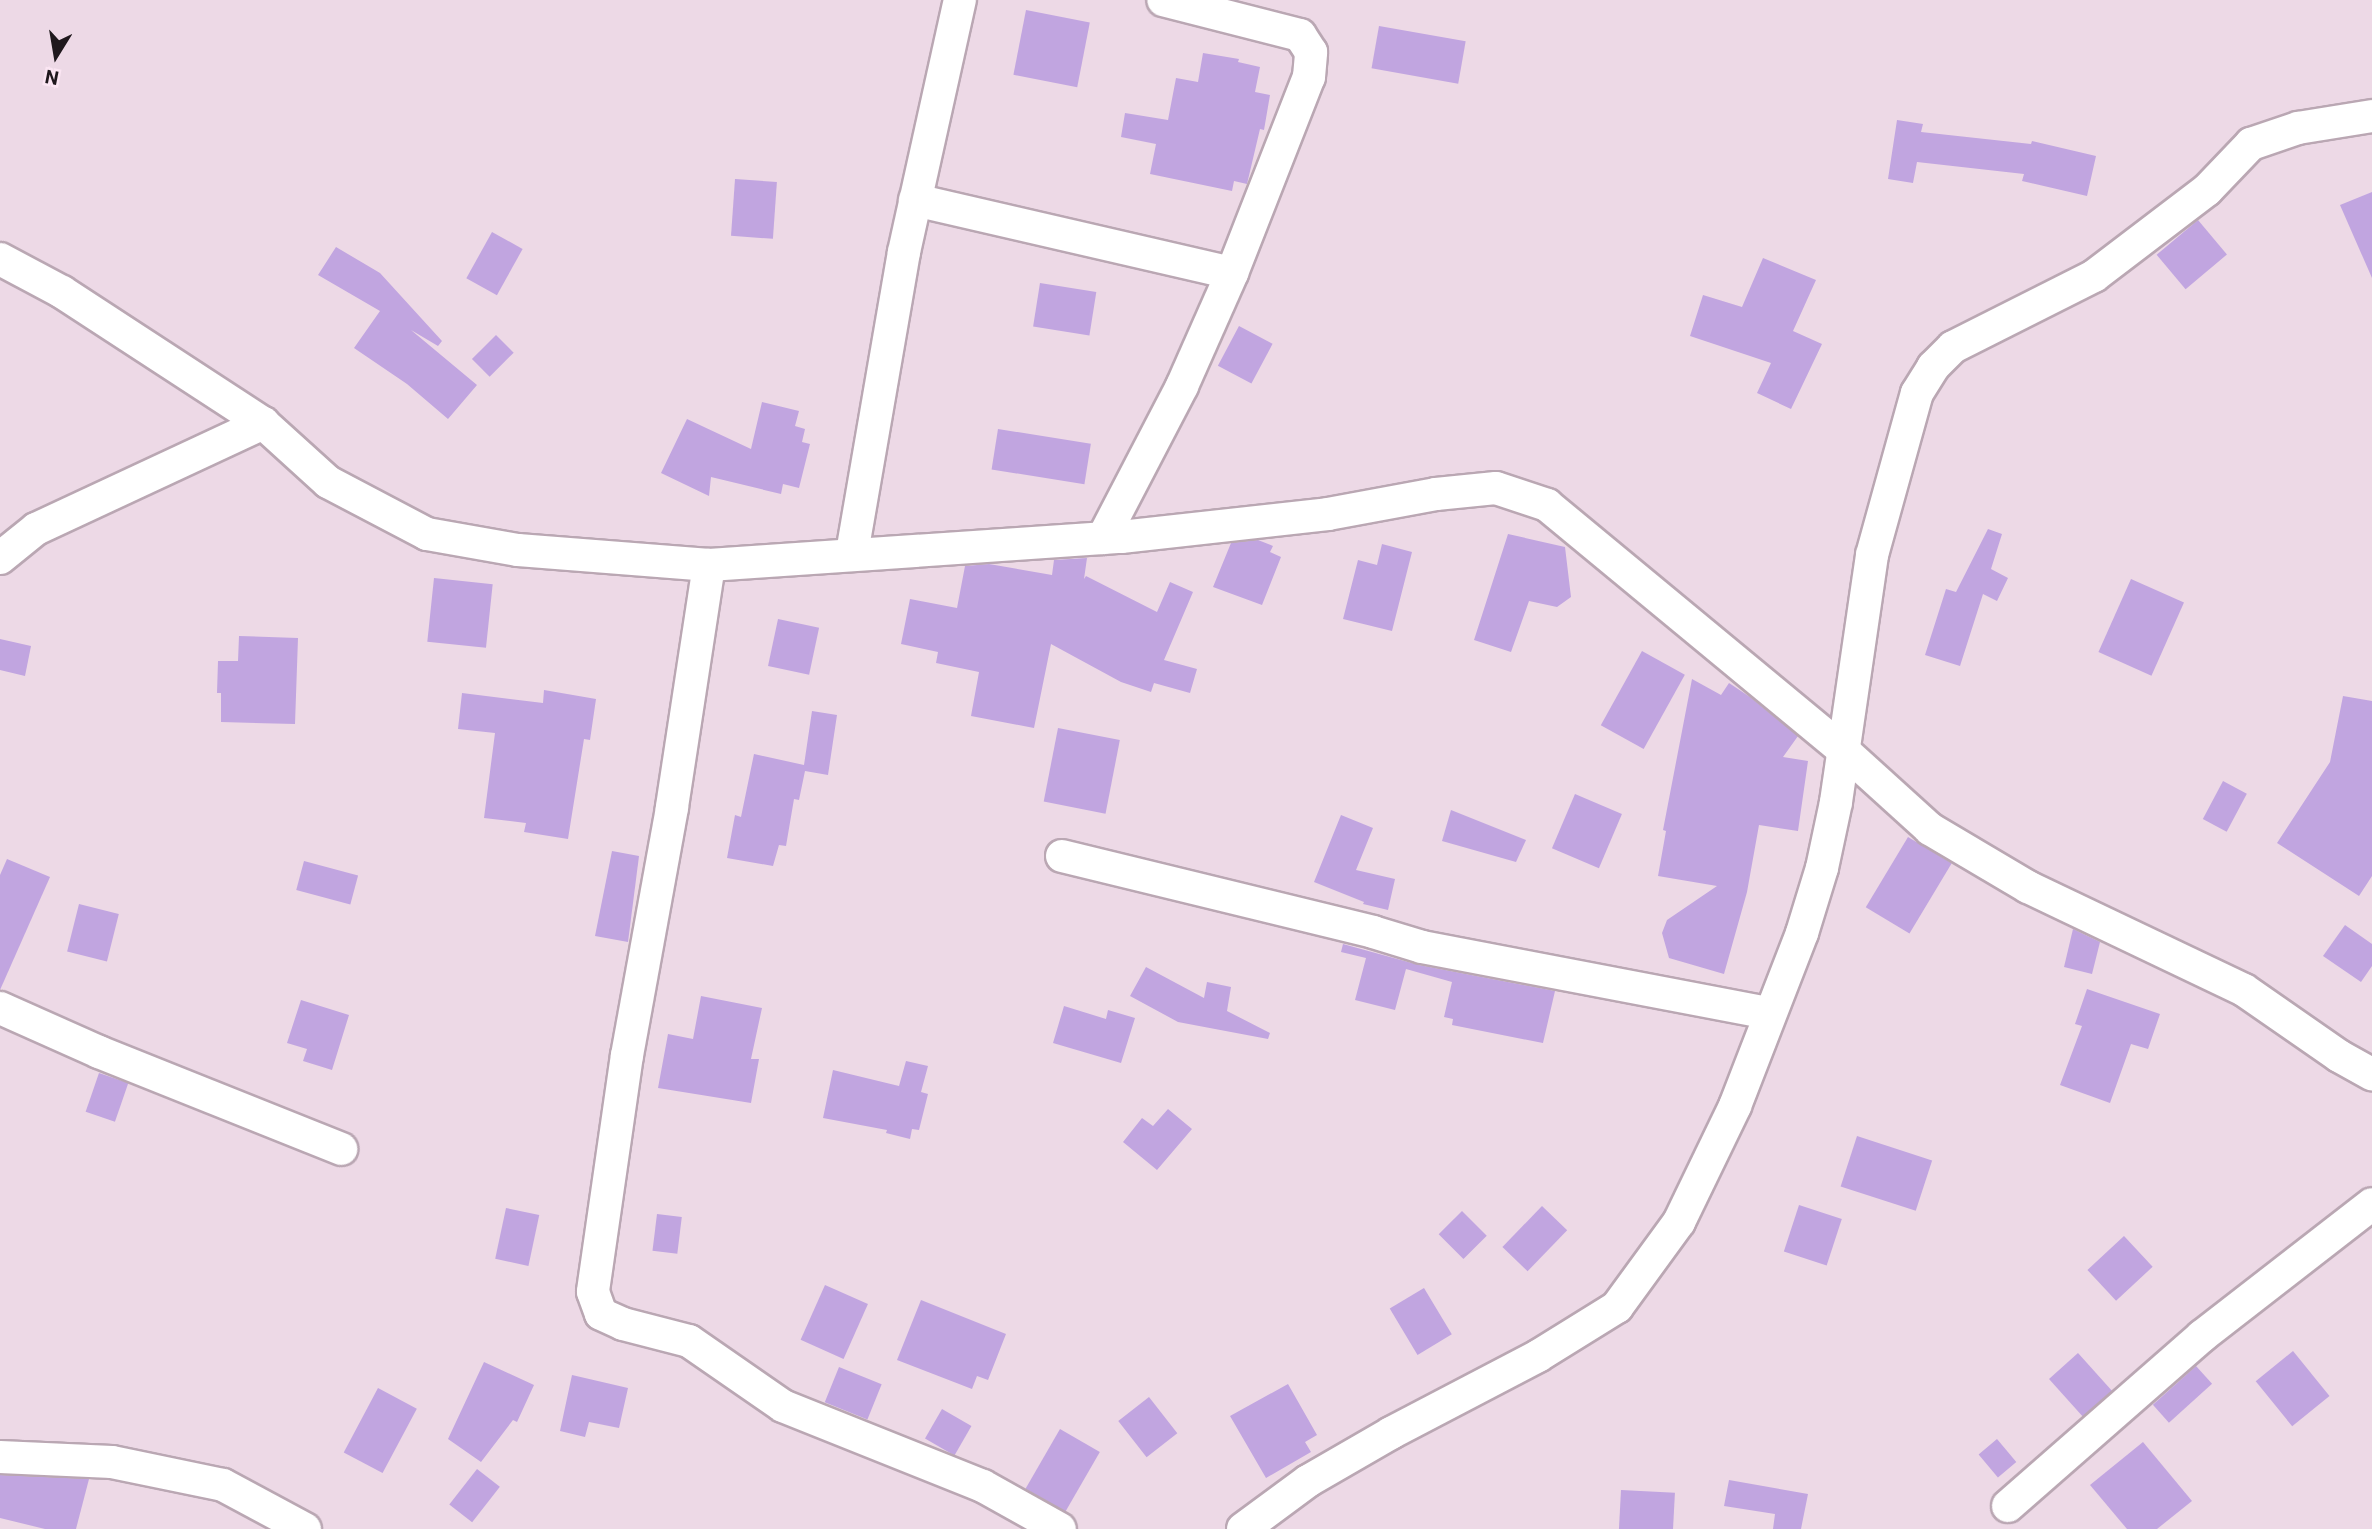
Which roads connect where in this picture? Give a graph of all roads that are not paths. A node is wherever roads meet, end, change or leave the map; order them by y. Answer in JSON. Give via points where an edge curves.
{"nodes":[{"id":1,"x":960,"y":0,"type":"edge"},
{"id":2,"x":1163,"y":0,"type":"edge"},
{"id":3,"x":2372,"y":116,"type":"edge"},
{"id":4,"x":915,"y":200,"type":"junction"},
{"id":5,"x":0,"y":259,"type":"edge"},
{"id":6,"x":1232,"y":273,"type":"junction"},
{"id":7,"x":263,"y":424,"type":"junction"},
{"id":8,"x":1103,"y":538,"type":"junction"},
{"id":9,"x":852,"y":553,"type":"junction"},
{"id":10,"x":0,"y":558,"type":"edge"},
{"id":11,"x":709,"y":565,"type":"junction"},
{"id":12,"x":1843,"y":750,"type":"junction"},
{"id":13,"x":1062,"y":856,"type":"dead end"},
{"id":14,"x":0,"y":1007,"type":"edge"},
{"id":15,"x":1769,"y":1013,"type":"junction"},
{"id":16,"x":2372,"y":1074,"type":"edge"},
{"id":17,"x":341,"y":1149,"type":"dead end"},
{"id":18,"x":2372,"y":1204,"type":"edge"},
{"id":19,"x":0,"y":1457,"type":"edge"},
{"id":20,"x":2008,"y":1506,"type":"dead end"},
{"id":21,"x":305,"y":1529,"type":"edge"},
{"id":22,"x":1060,"y":1529,"type":"edge"},
{"id":23,"x":1243,"y":1529,"type":"edge"}],
"edges":[{"from":1,"to":4,"type":"street"},
{"from":2,"to":6,"type":"street","via":[[1300,35],[1311,52],[1309,77],[1294,120]]},
{"from":3,"to":12,"type":"street","via":[[2298,128],[2252,144],[2207,190],[2094,276],[1954,347],[1933,367],[1917,393],[1872,555]]},
{"from":4,"to":6,"type":"street"},
{"from":4,"to":9,"type":"street"},
{"from":5,"to":7,"type":"street","via":[[62,292]]},
{"from":6,"to":8,"type":"street","via":[[1182,386]]},
{"from":7,"to":10,"type":"street","via":[[36,530]]},
{"from":7,"to":11,"type":"street","via":[[328,482],[426,534],[518,550]]},
{"from":8,"to":9,"type":"street"},
{"from":8,"to":12,"type":"street","via":[[1328,514],[1496,488],[1547,506]]},
{"from":9,"to":11,"type":"street"},
{"from":11,"to":22,"type":"street","via":[[673,808],[625,1068],[593,1292],[601,1314],[689,1341],[783,1406],[983,1486]]},
{"from":12,"to":15,"type":"street","via":[[1822,868]]},
{"from":12,"to":16,"type":"street","via":[[1930,829],[2028,887],[2244,990]]},
{"from":13,"to":15,"type":"street","via":[[1422,947]]},
{"from":14,"to":17,"type":"street"},
{"from":15,"to":23,"type":"street","via":[[1735,1106],[1679,1222],[1617,1307],[1538,1356],[1332,1467]]},
{"from":18,"to":20,"type":"street","via":[[2202,1336]]},
{"from":19,"to":21,"type":"street","via":[[112,1462],[223,1485]]}]}
